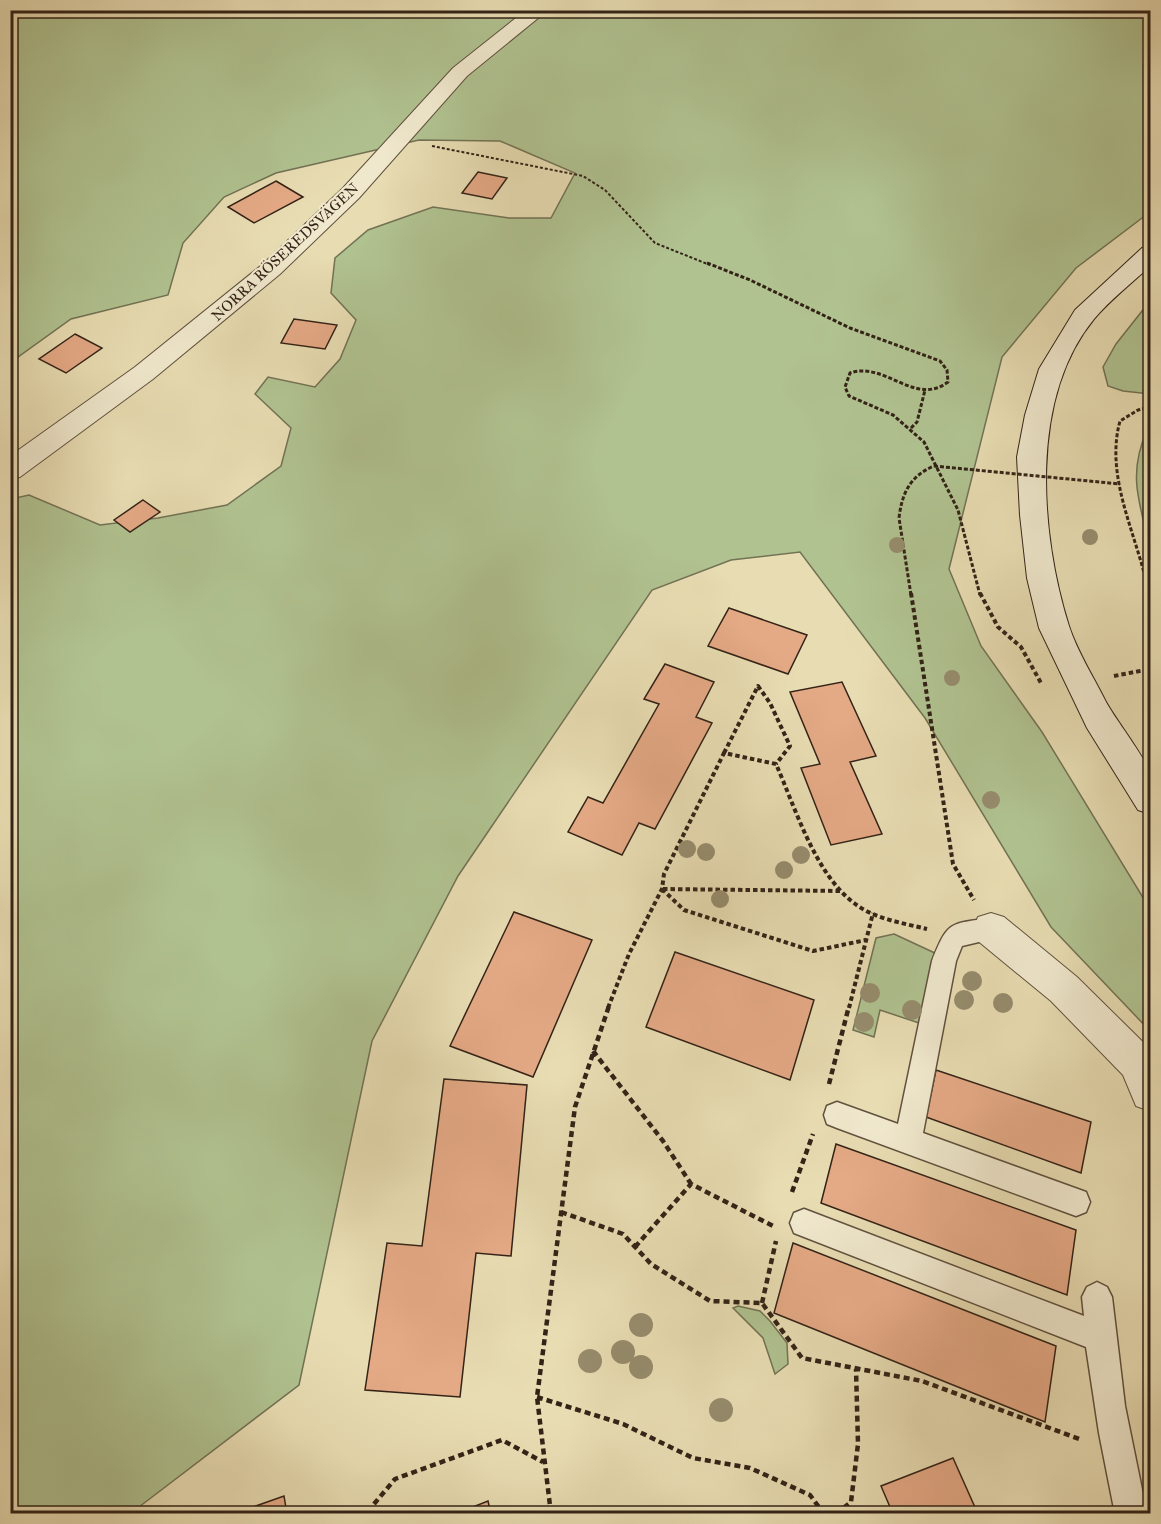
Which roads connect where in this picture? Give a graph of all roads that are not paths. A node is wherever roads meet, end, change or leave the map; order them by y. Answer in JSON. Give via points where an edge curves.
{"nodes":[{"id":1,"x":539,"y":10,"type":"edge"},
{"id":2,"x":1150,"y":254,"type":"edge"},
{"id":3,"x":10,"y":470,"type":"edge"},
{"id":4,"x":1150,"y":800,"type":"edge"},
{"id":5,"x":991,"y":929,"type":"joint"},
{"id":6,"x":1150,"y":1092,"type":"edge"},
{"id":7,"x":829,"y":1113,"type":"road end"},
{"id":8,"x":908,"y":1141,"type":"junction"},
{"id":9,"x":1076,"y":1202,"type":"dead end"},
{"id":10,"x":804,"y":1223,"type":"dead end"},
{"id":11,"x":1097,"y":1297,"type":"dead end"},
{"id":12,"x":1099,"y":1337,"type":"junction"},
{"id":13,"x":1131,"y":1514,"type":"edge"}],
"edges":[{"from":1,"to":3,"type":"street","name":"NORRA RÖSEREDSVÄGEN","via":[[462,71],[352,193],[206,327]]},
{"from":2,"to":4,"type":"street","via":[[1084,315],[1052,369],[1038,415],[1031,458],[1042,578],[1054,628],[1098,719]]},
{"from":5,"to":6,"type":"street","via":[[1064,989],[1137,1062]]},
{"from":5,"to":8,"type":"lane","via":[[953,938],[944,961]]},
{"from":7,"to":8,"type":"lane"},
{"from":8,"to":9,"type":"lane"},
{"from":10,"to":12,"type":"lane"},
{"from":11,"to":12,"type":"lane"},
{"from":12,"to":13,"type":"lane"}]}
